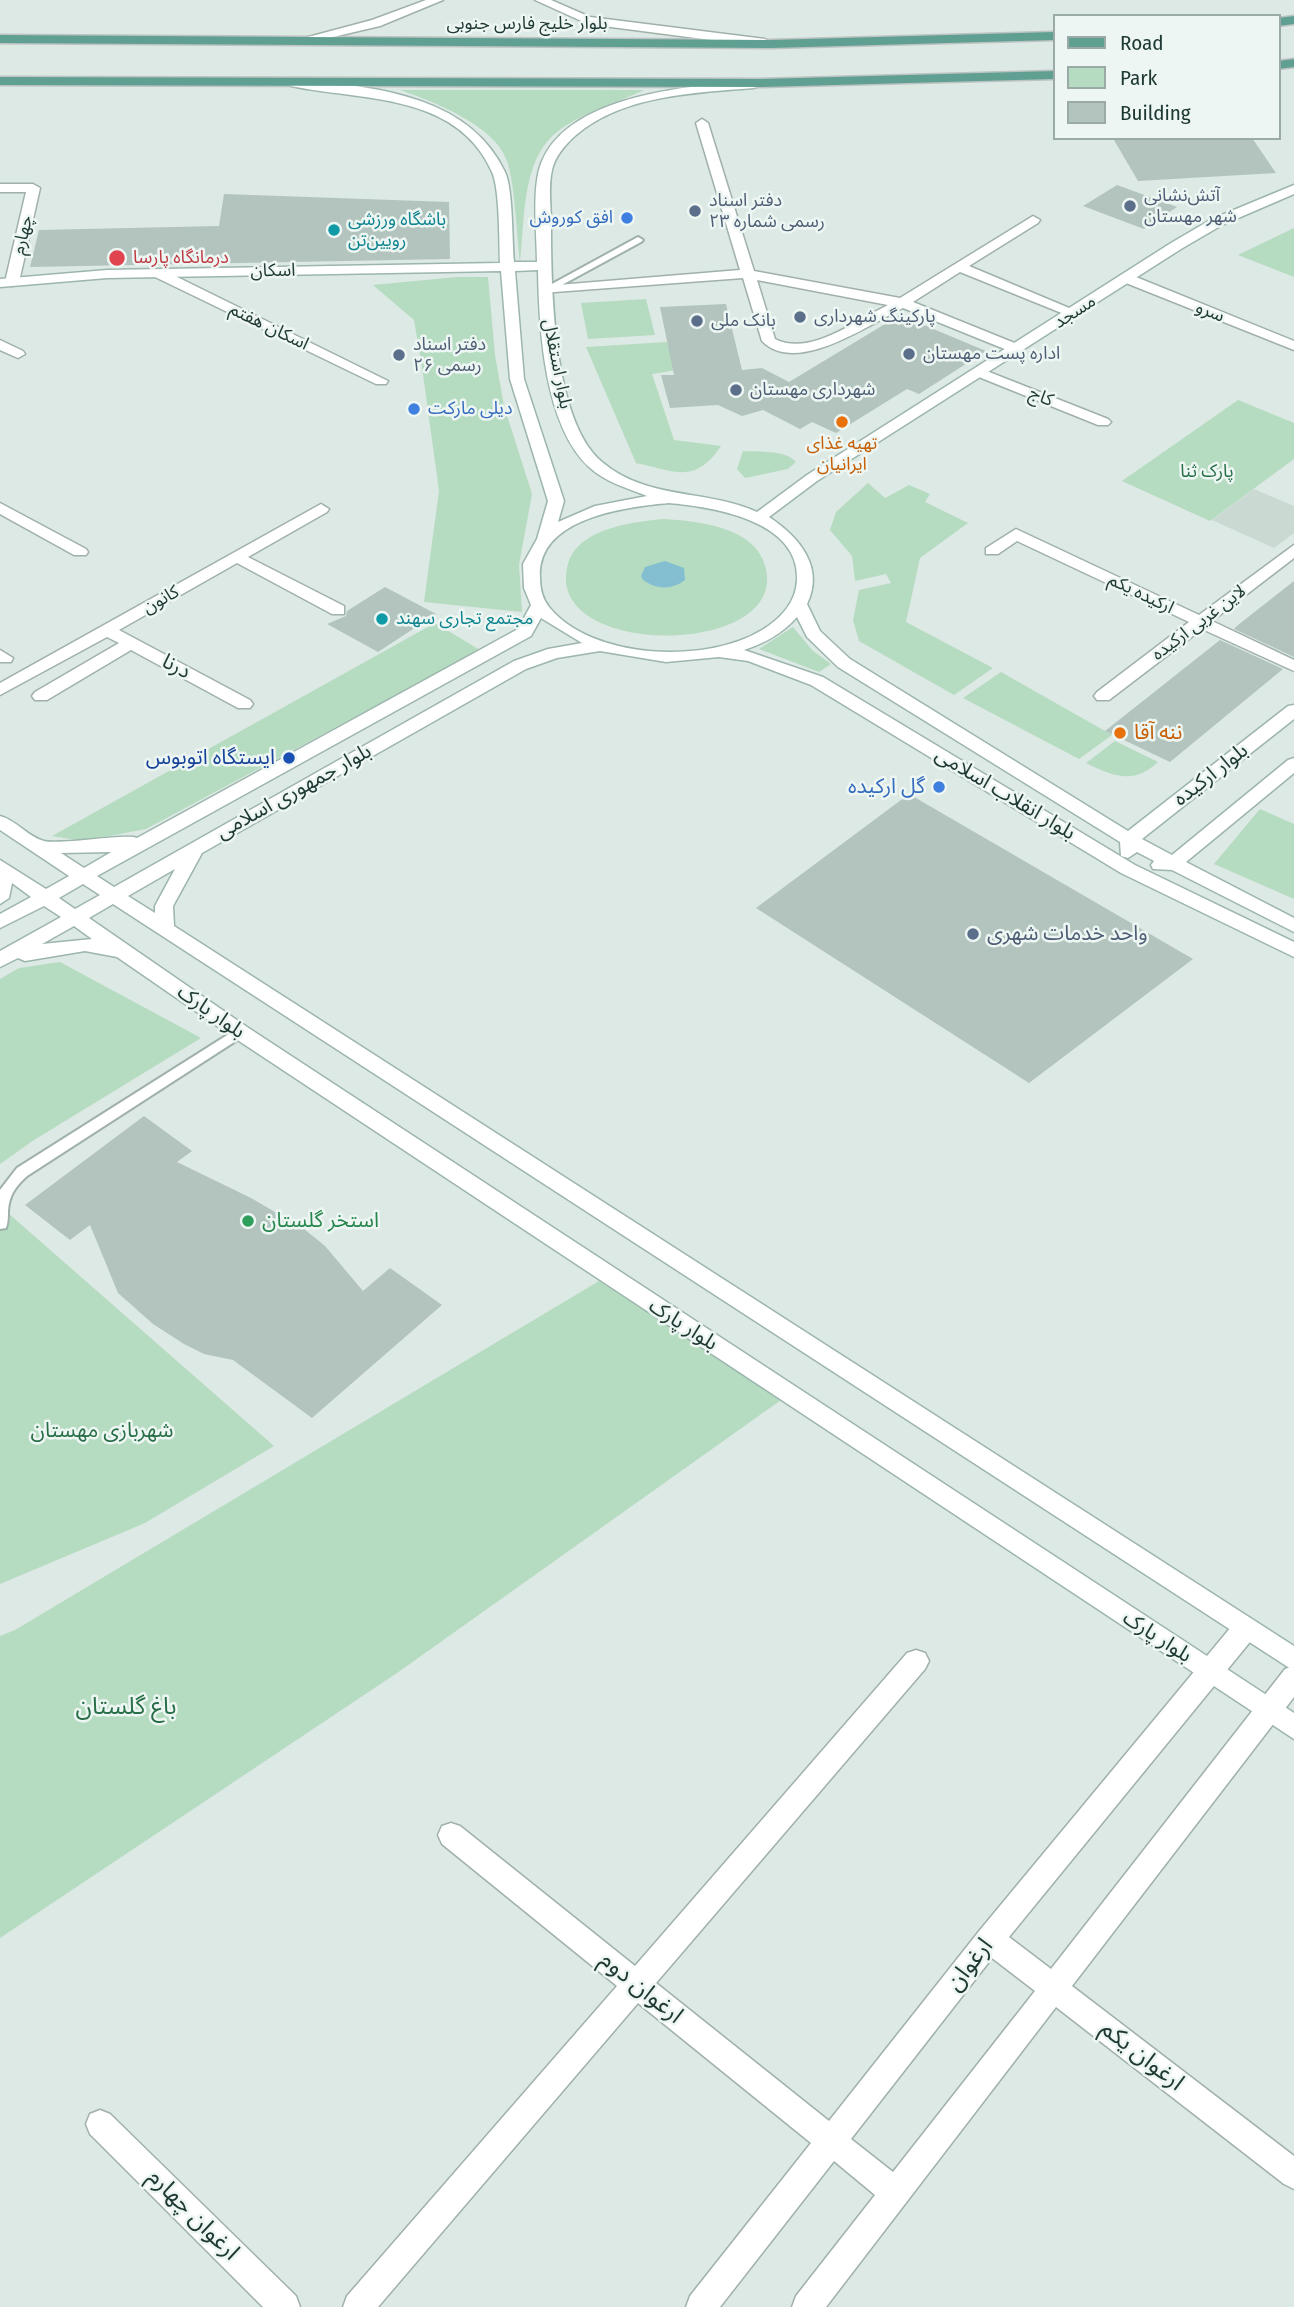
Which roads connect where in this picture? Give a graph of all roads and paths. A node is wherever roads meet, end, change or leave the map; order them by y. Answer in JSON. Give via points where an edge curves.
{"nodes":[{"id":1,"x":437,"y":0,"type":"edge"},
{"id":2,"x":541,"y":0,"type":"edge"},
{"id":3,"x":1052,"y":36,"type":"edge"},
{"id":4,"x":0,"y":39,"type":"edge"},
{"id":5,"x":116,"y":40,"type":"junction"},
{"id":6,"x":303,"y":40,"type":"junction"},
{"id":7,"x":909,"y":42,"type":"junction"},
{"id":8,"x":771,"y":44,"type":"junction"},
{"id":9,"x":1052,"y":45,"type":"edge"},
{"id":10,"x":0,"y":47,"type":"edge"},
{"id":11,"x":1052,"y":73,"type":"edge"},
{"id":12,"x":0,"y":74,"type":"edge"},
{"id":13,"x":0,"y":81,"type":"edge"},
{"id":14,"x":279,"y":81,"type":"junction"},
{"id":15,"x":110,"y":82,"type":"junction"},
{"id":16,"x":762,"y":83,"type":"junction"},
{"id":17,"x":702,"y":123,"type":"dead end"},
{"id":18,"x":0,"y":188,"type":"edge"},
{"id":19,"x":1294,"y":189,"type":"edge"},
{"id":20,"x":1033,"y":220,"type":"dead end"},
{"id":21,"x":638,"y":240,"type":"dead end"},
{"id":22,"x":543,"y":266,"type":"junction"},
{"id":23,"x":959,"y":267,"type":"junction"},
{"id":24,"x":505,"y":268,"type":"junction"},
{"id":25,"x":158,"y":273,"type":"junction"},
{"id":26,"x":747,"y":274,"type":"junction"},
{"id":27,"x":1126,"y":278,"type":"junction"},
{"id":28,"x":6,"y":283,"type":"edge"},
{"id":29,"x":545,"y":290,"type":"junction"},
{"id":30,"x":902,"y":303,"type":"junction"},
{"id":31,"x":1074,"y":313,"type":"junction"},
{"id":32,"x":0,"y":344,"type":"edge"},
{"id":33,"x":1294,"y":346,"type":"edge"},
{"id":34,"x":1017,"y":348,"type":"junction"},
{"id":35,"x":18,"y":354,"type":"dead end"},
{"id":36,"x":979,"y":372,"type":"junction"},
{"id":37,"x":381,"y":381,"type":"dead end"},
{"id":38,"x":1103,"y":422,"type":"dead end"},
{"id":39,"x":669,"y":498,"type":"junction"},
{"id":40,"x":0,"y":509,"type":"edge"},
{"id":41,"x":321,"y":509,"type":"dead end"},
{"id":42,"x":758,"y":518,"type":"junction"},
{"id":43,"x":544,"y":542,"type":"junction"},
{"id":44,"x":1294,"y":550,"type":"edge"},
{"id":45,"x":992,"y":551,"type":"dead end"},
{"id":46,"x":80,"y":552,"type":"dead end"},
{"id":47,"x":237,"y":557,"type":"junction"},
{"id":48,"x":539,"y":605,"type":"junction"},
{"id":49,"x":799,"y":605,"type":"junction"},
{"id":50,"x":338,"y":610,"type":"dead end"},
{"id":51,"x":1200,"y":622,"type":"junction"},
{"id":52,"x":107,"y":630,"type":"junction"},
{"id":53,"x":131,"y":643,"type":"junction"},
{"id":54,"x":598,"y":646,"type":"junction"},
{"id":55,"x":712,"y":653,"type":"junction"},
{"id":56,"x":1294,"y":666,"type":"edge"},
{"id":57,"x":0,"y":690,"type":"edge"},
{"id":58,"x":41,"y":696,"type":"dead end"},
{"id":59,"x":1104,"y":696,"type":"dead end"},
{"id":60,"x":244,"y":704,"type":"dead end"},
{"id":61,"x":1294,"y":710,"type":"edge"},
{"id":62,"x":1294,"y":764,"type":"edge"},
{"id":63,"x":0,"y":822,"type":"edge"},
{"id":64,"x":157,"y":834,"type":"junction"},
{"id":65,"x":1129,"y":840,"type":"junction"},
{"id":66,"x":38,"y":847,"type":"junction"},
{"id":67,"x":197,"y":847,"type":"junction"},
{"id":68,"x":1172,"y":864,"type":"junction"},
{"id":69,"x":1,"y":867,"type":"edge"},
{"id":70,"x":1128,"y":869,"type":"junction"},
{"id":71,"x":83,"y":875,"type":"junction"},
{"id":72,"x":115,"y":896,"type":"junction"},
{"id":73,"x":45,"y":897,"type":"junction"},
{"id":74,"x":0,"y":898,"type":"edge"},
{"id":75,"x":76,"y":918,"type":"junction"},
{"id":76,"x":0,"y":922,"type":"edge"},
{"id":77,"x":1294,"y":926,"type":"edge"},
{"id":78,"x":165,"y":929,"type":"junction"},
{"id":79,"x":1294,"y":950,"type":"edge"},
{"id":80,"x":124,"y":951,"type":"junction"},
{"id":81,"x":1,"y":960,"type":"edge"},
{"id":82,"x":240,"y":1032,"type":"junction"},
{"id":83,"x":1,"y":1224,"type":"edge"},
{"id":84,"x":1245,"y":1629,"type":"junction"},
{"id":85,"x":1294,"y":1660,"type":"edge"},
{"id":86,"x":916,"y":1661,"type":"dead end"},
{"id":87,"x":1210,"y":1673,"type":"junction"},
{"id":88,"x":1294,"y":1676,"type":"edge"},
{"id":89,"x":1269,"y":1710,"type":"junction"},
{"id":90,"x":1294,"y":1727,"type":"edge"},
{"id":91,"x":451,"y":1835,"type":"dead end"},
{"id":92,"x":990,"y":1939,"type":"junction"},
{"id":93,"x":638,"y":1985,"type":"junction"},
{"id":94,"x":1052,"y":1987,"type":"junction"},
{"id":95,"x":100,"y":2124,"type":"dead end"},
{"id":96,"x":831,"y":2140,"type":"junction"},
{"id":97,"x":1294,"y":2174,"type":"edge"},
{"id":98,"x":896,"y":2193,"type":"junction"},
{"id":99,"x":285,"y":2307,"type":"edge"},
{"id":100,"x":358,"y":2307,"type":"edge"},
{"id":101,"x":701,"y":2307,"type":"edge"},
{"id":102,"x":807,"y":2307,"type":"edge"}],
"edges":[{"from":1,"to":6,"type":"street","via":[[376,23]]},
{"from":2,"to":8,"type":"street","via":[[588,20]]},
{"from":3,"to":7,"type":"main road","name":"بلوار خلیج فارس جنوبی"},
{"from":4,"to":5,"type":"main road","name":"بلوار خلیج فارس جنوبی"},
{"from":5,"to":6,"type":"main road","name":"بلوار خلیج فارس جنوبی"},
{"from":5,"to":10,"type":"main road"},
{"from":6,"to":8,"type":"main road","name":"بلوار خلیج فارس جنوبی"},
{"from":7,"to":8,"type":"main road","name":"بلوار خلیج فارس جنوبی"},
{"from":7,"to":9,"type":"main road","via":[[959,47]]},
{"from":11,"to":16,"type":"main road"},
{"from":12,"to":15,"type":"main road","via":[[49,74]]},
{"from":13,"to":15,"type":"main road"},
{"from":14,"to":15,"type":"main road"},
{"from":14,"to":16,"type":"main road"},
{"from":14,"to":24,"type":"street","name":"بلوار استقلال","via":[[360,90],[424,106],[470,130],[488,150],[500,174]]},
{"from":16,"to":22,"type":"street","name":"بلوار استقلال","via":[[665,93],[605,114],[562,142],[544,173]]},
{"from":17,"to":26,"type":"street"},
{"from":18,"to":28,"type":"street","name":"چهارم","via":[[33,188]]},
{"from":19,"to":27,"type":"street","name":"مسجد","via":[[1217,222]]},
{"from":20,"to":23,"type":"street"},
{"from":21,"to":29,"type":"lane"},
{"from":22,"to":24,"type":"street","name":"اسکان"},
{"from":22,"to":29,"type":"street","name":"بلوار استقلال"},
{"from":23,"to":30,"type":"street"},
{"from":23,"to":31,"type":"street"},
{"from":24,"to":25,"type":"street","name":"اسکان"},
{"from":24,"to":43,"type":"street","name":"بلوار استقلال","via":[[517,379],[555,502]]},
{"from":25,"to":28,"type":"street","name":"اسکان"},
{"from":25,"to":37,"type":"street","name":"اسکان هفتم"},
{"from":26,"to":29,"type":"street"},
{"from":26,"to":30,"type":"street"},
{"from":26,"to":30,"type":"street","via":[[769,341],[786,349],[811,348]]},
{"from":27,"to":31,"type":"street","name":"مسجد"},
{"from":27,"to":33,"type":"street","name":"سرو"},
{"from":29,"to":39,"type":"street","name":"بلوار استقلال","via":[[549,340],[568,422],[586,456],[611,477]]},
{"from":30,"to":34,"type":"street"},
{"from":31,"to":34,"type":"street","name":"مسجد"},
{"from":32,"to":35,"type":"street"},
{"from":34,"to":36,"type":"street","name":"مسجد"},
{"from":36,"to":38,"type":"street","name":"کاج"},
{"from":36,"to":42,"type":"street","name":"مسجد","via":[[812,478]]},
{"from":39,"to":42,"type":"street","via":[[721,505]]},
{"from":39,"to":43,"type":"street","via":[[638,500],[583,514]]},
{"from":40,"to":46,"type":"street"},
{"from":41,"to":47,"type":"street","name":"کانون"},
{"from":42,"to":49,"type":"street","via":[[788,540],[805,566],[806,586]]},
{"from":43,"to":48,"type":"street","via":[[530,573]]},
{"from":44,"to":51,"type":"street","name":"لاین غربی ارکیده"},
{"from":45,"to":51,"type":"street","name":"ارکیده یکم","via":[[1016,534]]},
{"from":47,"to":50,"type":"street"},
{"from":47,"to":52,"type":"street","name":"کانون"},
{"from":48,"to":54,"type":"street","via":[[562,628]]},
{"from":48,"to":64,"type":"street","name":"بلوار جمهوری اسلامی","via":[[525,632]]},
{"from":49,"to":55,"type":"street","via":[[765,635]]},
{"from":49,"to":65,"type":"street","name":"بلوار انقلاب اسلامی","via":[[813,633],[844,663]]},
{"from":51,"to":56,"type":"street","name":"ارکیده یکم"},
{"from":51,"to":59,"type":"street","name":"لاین غربی ارکیده"},
{"from":52,"to":53,"type":"street","name":"درنا"},
{"from":52,"to":57,"type":"street","name":"کانون"},
{"from":53,"to":58,"type":"street"},
{"from":53,"to":60,"type":"street","name":"درنا"},
{"from":54,"to":55,"type":"street","via":[[653,657]]},
{"from":54,"to":67,"type":"street","name":"بلوار جمهوری اسلامی","via":[[554,653],[520,665]]},
{"from":55,"to":70,"type":"street","name":"بلوار انقلاب اسلامی","via":[[751,656],[817,681]]},
{"from":61,"to":65,"type":"street","name":"بلوار ارکیده"},
{"from":62,"to":68,"type":"street","name":"بلوار ارکیده"},
{"from":63,"to":66,"type":"street","name":"بلوار پارک"},
{"from":64,"to":66,"type":"street","via":[[111,846]]},
{"from":64,"to":71,"type":"street","name":"بلوار جمهوری اسلامی"},
{"from":65,"to":68,"type":"street","name":"بلوار انقلاب اسلامی"},
{"from":65,"to":70,"type":"street"},
{"from":66,"to":71,"type":"street","name":"بلوار پارک"},
{"from":67,"to":72,"type":"street","name":"بلوار جمهوری اسلامی"},
{"from":67,"to":78,"type":"street","via":[[164,906]]},
{"from":68,"to":70,"type":"street"},
{"from":68,"to":77,"type":"street","name":"بلوار انقلاب اسلامی"},
{"from":69,"to":73,"type":"street","name":"بلوار پارک"},
{"from":69,"to":74,"type":"street","via":[[4,892]]},
{"from":70,"to":79,"type":"street","name":"بلوار انقلاب اسلامی"},
{"from":71,"to":72,"type":"street","name":"بلوار پارک"},
{"from":71,"to":73,"type":"street","name":"بلوار جمهوری اسلامی"},
{"from":72,"to":75,"type":"street","name":"بلوار جمهوری اسلامی"},
{"from":72,"to":78,"type":"street","name":"بلوار پارک"},
{"from":73,"to":75,"type":"street","name":"بلوار پارک"},
{"from":73,"to":76,"type":"street","name":"بلوار جمهوری اسلامی"},
{"from":75,"to":80,"type":"street","name":"بلوار پارک"},
{"from":75,"to":81,"type":"street","name":"بلوار جمهوری اسلامی"},
{"from":78,"to":84,"type":"street","name":"بلوار پارک"},
{"from":80,"to":81,"type":"street","via":[[85,944]]},
{"from":80,"to":82,"type":"street","name":"بلوار پارک"},
{"from":82,"to":83,"type":"lane","via":[[22,1172],[5,1187]]},
{"from":82,"to":87,"type":"street","name":"بلوار پارک"},
{"from":84,"to":85,"type":"street","name":"بلوار پارک"},
{"from":84,"to":87,"type":"street","name":"ارغوان"},
{"from":86,"to":93,"type":"street"},
{"from":87,"to":89,"type":"street","name":"بلوار پارک"},
{"from":87,"to":92,"type":"street","name":"ارغوان"},
{"from":88,"to":89,"type":"street"},
{"from":89,"to":90,"type":"street","name":"بلوار پارک"},
{"from":89,"to":94,"type":"street"},
{"from":91,"to":93,"type":"street","name":"ارغوان دوم"},
{"from":92,"to":94,"type":"street","name":"ارغوان یکم"},
{"from":92,"to":96,"type":"street","name":"ارغوان"},
{"from":93,"to":96,"type":"street","name":"ارغوان دوم"},
{"from":93,"to":100,"type":"street"},
{"from":94,"to":97,"type":"street","name":"ارغوان یکم"},
{"from":94,"to":98,"type":"street"},
{"from":95,"to":99,"type":"street","name":"ارغوان چهارم"},
{"from":96,"to":98,"type":"street","name":"ارغوان دوم"},
{"from":96,"to":101,"type":"street","name":"ارغوان"},
{"from":98,"to":102,"type":"street"}]}
